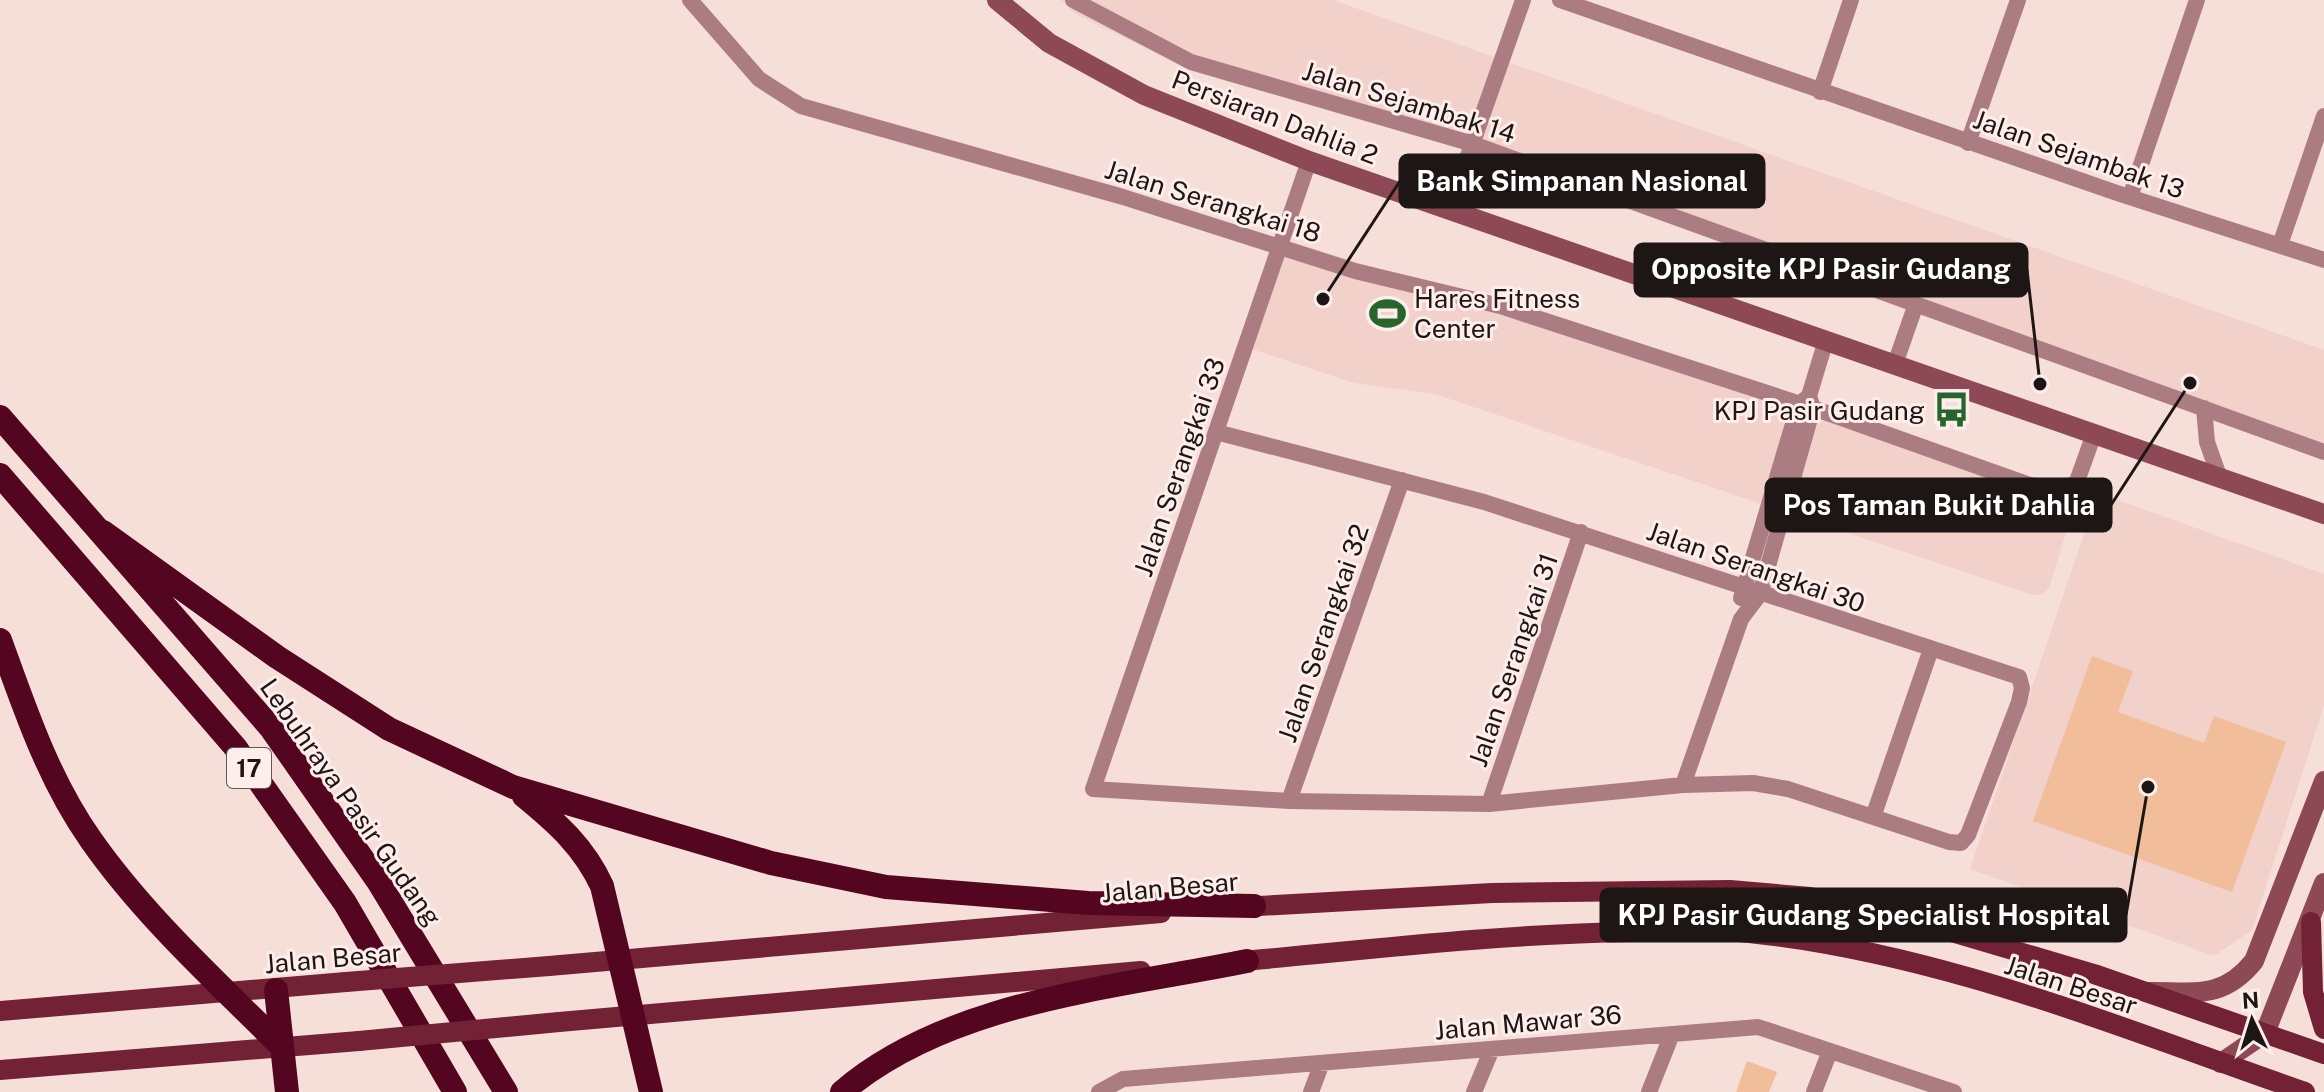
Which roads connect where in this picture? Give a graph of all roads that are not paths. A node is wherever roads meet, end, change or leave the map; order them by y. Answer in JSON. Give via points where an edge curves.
{"nodes":[{"id":1,"x":690,"y":0,"type":"edge"},
{"id":2,"x":997,"y":0,"type":"edge"},
{"id":3,"x":1073,"y":0,"type":"edge"},
{"id":4,"x":1523,"y":0,"type":"edge"},
{"id":5,"x":1560,"y":0,"type":"edge"},
{"id":6,"x":1851,"y":0,"type":"edge"},
{"id":7,"x":2018,"y":0,"type":"edge"},
{"id":8,"x":2197,"y":0,"type":"edge"},
{"id":9,"x":1820,"y":92,"type":"junction"},
{"id":10,"x":2324,"y":116,"type":"edge"},
{"id":11,"x":1968,"y":143,"type":"junction"},
{"id":12,"x":1473,"y":144,"type":"junction"},
{"id":13,"x":1309,"y":161,"type":"junction"},
{"id":14,"x":2130,"y":197,"type":"junction"},
{"id":15,"x":1450,"y":207,"type":"junction"},
{"id":16,"x":2280,"y":245,"type":"junction"},
{"id":17,"x":1280,"y":247,"type":"junction"},
{"id":18,"x":2324,"y":260,"type":"edge"},
{"id":19,"x":1916,"y":304,"type":"junction"},
{"id":20,"x":1826,"y":340,"type":"junction"},
{"id":21,"x":1895,"y":364,"type":"junction"},
{"id":22,"x":1807,"y":403,"type":"junction"},
{"id":23,"x":2204,"y":408,"type":"junction"},
{"id":24,"x":0,"y":417,"type":"edge"},
{"id":25,"x":1216,"y":432,"type":"junction"},
{"id":26,"x":2094,"y":434,"type":"junction"},
{"id":27,"x":2324,"y":452,"type":"edge"},
{"id":28,"x":0,"y":475,"type":"edge"},
{"id":29,"x":2219,"y":476,"type":"junction"},
{"id":30,"x":1402,"y":480,"type":"junction"},
{"id":31,"x":2324,"y":514,"type":"edge"},
{"id":32,"x":103,"y":532,"type":"junction"},
{"id":33,"x":1581,"y":532,"type":"junction"},
{"id":34,"x":1741,"y":588,"type":"junction"},
{"id":35,"x":1760,"y":594,"type":"junction"},
{"id":36,"x":1741,"y":619,"type":"junction"},
{"id":37,"x":0,"y":640,"type":"edge"},
{"id":38,"x":1931,"y":649,"type":"junction"},
{"id":39,"x":2324,"y":781,"type":"edge"},
{"id":40,"x":1683,"y":785,"type":"junction"},
{"id":41,"x":513,"y":787,"type":"junction"},
{"id":42,"x":1289,"y":801,"type":"junction"},
{"id":43,"x":1489,"y":804,"type":"junction"},
{"id":44,"x":1873,"y":817,"type":"junction"},
{"id":45,"x":2324,"y":883,"type":"edge"},
{"id":46,"x":1254,"y":906,"type":"junction"},
{"id":47,"x":2311,"y":922,"type":"junction"},
{"id":48,"x":620,"y":960,"type":"junction"},
{"id":49,"x":1247,"y":961,"type":"junction"},
{"id":50,"x":276,"y":990,"type":"junction"},
{"id":51,"x":2146,"y":992,"type":"junction"},
{"id":52,"x":230,"y":994,"type":"junction"},
{"id":53,"x":0,"y":1011,"type":"edge"},
{"id":54,"x":634,"y":1017,"type":"junction"},
{"id":55,"x":2324,"y":1029,"type":"edge"},
{"id":56,"x":2265,"y":1033,"type":"junction"},
{"id":57,"x":1672,"y":1034,"type":"junction"},
{"id":58,"x":282,"y":1047,"type":"junction"},
{"id":59,"x":1492,"y":1049,"type":"junction"},
{"id":60,"x":1830,"y":1051,"type":"junction"},
{"id":61,"x":2324,"y":1054,"type":"edge"},
{"id":62,"x":1322,"y":1063,"type":"junction"},
{"id":63,"x":2221,"y":1063,"type":"junction"},
{"id":64,"x":0,"y":1070,"type":"edge"},
{"id":65,"x":287,"y":1092,"type":"edge"},
{"id":66,"x":455,"y":1092,"type":"edge"},
{"id":67,"x":506,"y":1092,"type":"edge"},
{"id":68,"x":651,"y":1092,"type":"edge"},
{"id":69,"x":842,"y":1092,"type":"edge"},
{"id":70,"x":1099,"y":1092,"type":"edge"},
{"id":71,"x":1311,"y":1092,"type":"edge"},
{"id":72,"x":1474,"y":1092,"type":"edge"},
{"id":73,"x":1649,"y":1092,"type":"edge"},
{"id":74,"x":1814,"y":1092,"type":"edge"},
{"id":75,"x":1954,"y":1092,"type":"edge"},
{"id":76,"x":2305,"y":1092,"type":"edge"}],
"edges":[{"from":1,"to":17,"type":"street","name":"Jalan Serangkai 18","via":[[759,79],[801,106]]},
{"from":2,"to":13,"type":"street","name":"Persiaran Dahlia 2","via":[[1049,43],[1144,95]]},
{"from":3,"to":12,"type":"street","name":"Jalan Sejambak 14","via":[[1191,62]]},
{"from":4,"to":12,"type":"street"},
{"from":5,"to":9,"type":"street","name":"Jalan Sejambak 13"},
{"from":6,"to":9,"type":"street"},
{"from":7,"to":11,"type":"street"},
{"from":8,"to":14,"type":"street"},
{"from":9,"to":11,"type":"street","name":"Jalan Sejambak 13"},
{"from":10,"to":16,"type":"street"},
{"from":11,"to":14,"type":"street","name":"Jalan Sejambak 13"},
{"from":12,"to":15,"type":"street"},
{"from":12,"to":19,"type":"street","name":"Jalan Sejambak 14"},
{"from":13,"to":15,"type":"street","name":"Persiaran Dahlia 2"},
{"from":13,"to":17,"type":"street","name":"Jalan Serangkai 33"},
{"from":14,"to":16,"type":"street","name":"Jalan Sejambak 13"},
{"from":15,"to":20,"type":"street","name":"Persiaran Dahlia 2"},
{"from":16,"to":18,"type":"street","name":"Jalan Sejambak 13"},
{"from":17,"to":22,"type":"street","name":"Jalan Serangkai 18","via":[[1419,289],[1500,306]]},
{"from":17,"to":25,"type":"street","name":"Jalan Serangkai 33"},
{"from":19,"to":21,"type":"street"},
{"from":19,"to":23,"type":"street","name":"Jalan Sejambak 14"},
{"from":20,"to":21,"type":"street","name":"Persiaran Dahlia 2"},
{"from":20,"to":22,"type":"street"},
{"from":21,"to":26,"type":"street","name":"Persiaran Dahlia 2"},
{"from":22,"to":26,"type":"street","name":"Jalan Serangkai 18","via":[[2052,489],[2076,484]]},
{"from":22,"to":34,"type":"street"},
{"from":22,"to":35,"type":"street"},
{"from":23,"to":27,"type":"street","name":"Jalan Sejambak 14"},
{"from":23,"to":29,"type":"street","via":[[2207,442]]},
{"from":24,"to":32,"type":"highway","name":"Lebuhraya Pasir Gudang","number":"17"},
{"from":25,"to":30,"type":"street","name":"Jalan Serangkai 30"},
{"from":25,"to":42,"type":"street","name":"Jalan Serangkai 33","via":[[1093,789]]},
{"from":26,"to":29,"type":"street","name":"Persiaran Dahlia 2"},
{"from":28,"to":66,"type":"highway","number":"17","via":[[235,747],[345,903]]},
{"from":29,"to":31,"type":"street","name":"Persiaran Dahlia 2"},
{"from":30,"to":33,"type":"street","name":"Jalan Serangkai 30"},
{"from":30,"to":42,"type":"street","name":"Jalan Serangkai 32"},
{"from":32,"to":41,"type":"highway","via":[[277,657],[389,729]]},
{"from":32,"to":67,"type":"highway","name":"Lebuhraya Pasir Gudang","number":"17","via":[[271,728],[378,881]]},
{"from":33,"to":34,"type":"street","name":"Jalan Serangkai 30"},
{"from":33,"to":43,"type":"street","name":"Jalan Serangkai 31"},
{"from":34,"to":35,"type":"street","name":"Jalan Serangkai 30"},
{"from":34,"to":36,"type":"street"},
{"from":35,"to":36,"type":"street"},
{"from":35,"to":38,"type":"street","name":"Jalan Serangkai 30"},
{"from":36,"to":40,"type":"street"},
{"from":37,"to":52,"type":"highway","via":[[47,764],[90,838],[137,901]]},
{"from":38,"to":44,"type":"street"},
{"from":38,"to":44,"type":"street","name":"Jalan Serangkai 30","via":[[2019,677],[2019,702],[1961,843]]},
{"from":39,"to":51,"type":"street","via":[[2254,961],[2239,980],[2214,990]]},
{"from":40,"to":43,"type":"street"},
{"from":40,"to":44,"type":"street","via":[[1753,783]]},
{"from":41,"to":46,"type":"highway","via":[[771,863],[886,887],[1001,898]]},
{"from":41,"to":48,"type":"highway","via":[[565,829],[592,865]]},
{"from":42,"to":43,"type":"street"},
{"from":45,"to":47,"type":"street"},
{"from":46,"to":48,"type":"main road","name":"Jalan Besar"},
{"from":46,"to":51,"type":"main road","name":"Jalan Besar","via":[[1492,893],[1730,890],[1810,897],[1927,924]]},
{"from":47,"to":55,"type":"main road","via":[[2313,992]]},
{"from":47,"to":56,"type":"street"},
{"from":48,"to":50,"type":"main road","name":"Jalan Besar","bridge":true},
{"from":48,"to":54,"type":"highway"},
{"from":49,"to":54,"type":"main road","name":"Jalan Besar"},
{"from":49,"to":63,"type":"main road","name":"Jalan Besar","via":[[1476,939],[1726,931],[1911,962]]},
{"from":49,"to":69,"type":"highway","via":[[991,1013],[898,1052]]},
{"from":50,"to":52,"type":"main road","name":"Jalan Besar"},
{"from":50,"to":58,"type":"highway"},
{"from":51,"to":56,"type":"main road","name":"Jalan Besar"},
{"from":52,"to":53,"type":"main road","name":"Jalan Besar"},
{"from":52,"to":58,"type":"highway"},
{"from":54,"to":58,"type":"main road","name":"Jalan Besar","bridge":true},
{"from":54,"to":68,"type":"highway"},
{"from":56,"to":61,"type":"main road","name":"Jalan Besar"},
{"from":56,"to":63,"type":"street"},
{"from":57,"to":59,"type":"street","name":"Jalan Mawar 36"},
{"from":57,"to":60,"type":"street","name":"Jalan Mawar 36","via":[[1758,1027]]},
{"from":57,"to":73,"type":"street"},
{"from":58,"to":64,"type":"main road","name":"Jalan Besar"},
{"from":58,"to":65,"type":"highway"},
{"from":59,"to":62,"type":"street","name":"Jalan Mawar 36"},
{"from":59,"to":72,"type":"street"},
{"from":60,"to":74,"type":"street"},
{"from":60,"to":75,"type":"street","name":"Jalan Mawar 36"},
{"from":62,"to":70,"type":"street","name":"Jalan Mawar 36","via":[[1123,1079]]},
{"from":62,"to":71,"type":"street"},
{"from":63,"to":76,"type":"main road","name":"Jalan Besar"}]}
